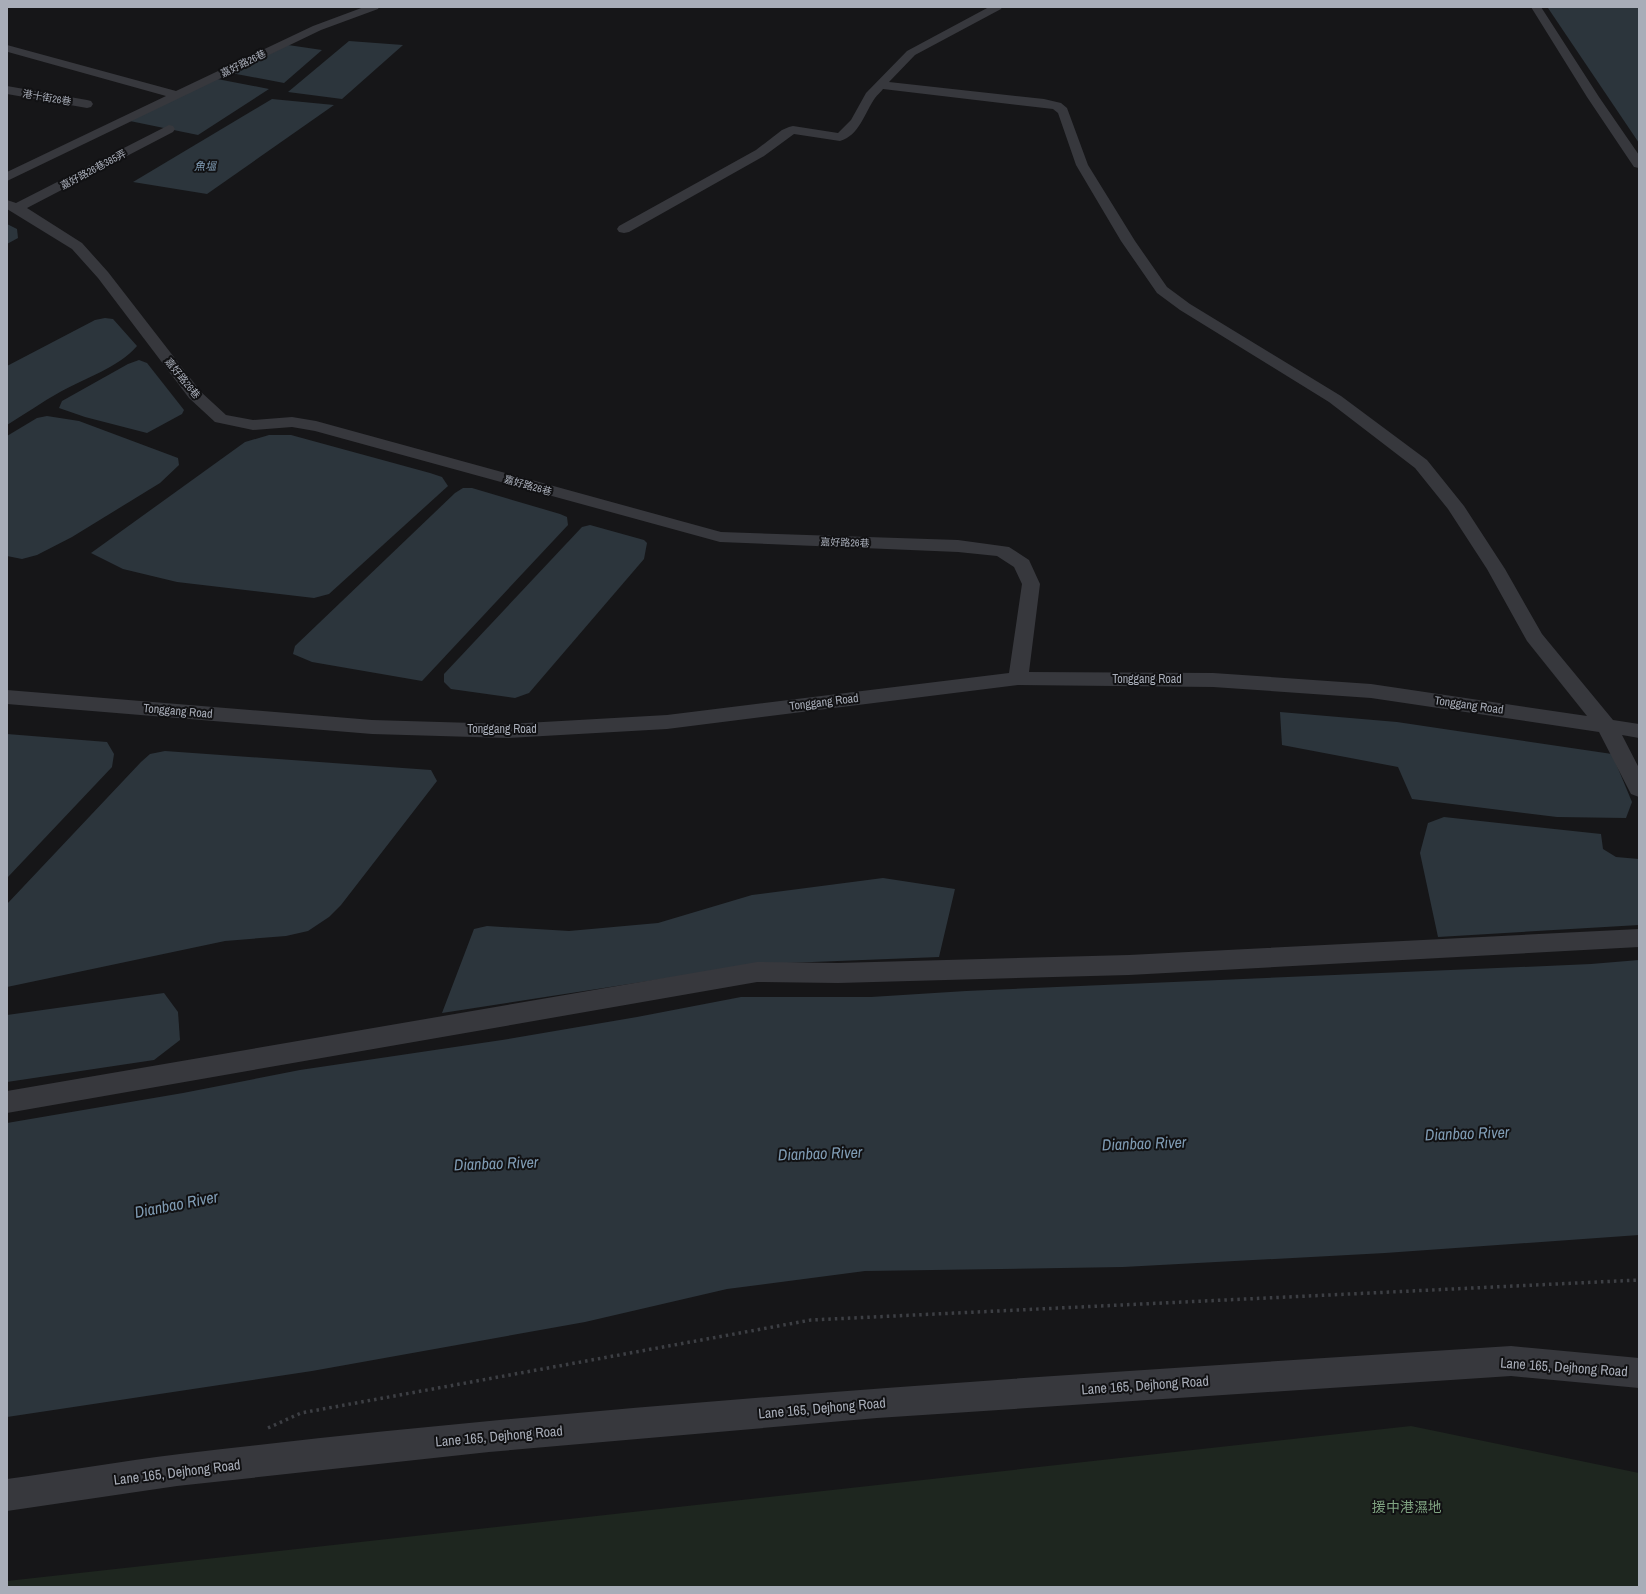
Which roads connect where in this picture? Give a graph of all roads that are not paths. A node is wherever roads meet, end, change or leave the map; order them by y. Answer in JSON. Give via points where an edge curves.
{"nodes":[{"id":1,"x":374,"y":7,"type":"edge"},
{"id":2,"x":996,"y":7,"type":"edge"},
{"id":3,"x":1536,"y":7,"type":"edge"},
{"id":4,"x":7,"y":48,"type":"edge"},
{"id":5,"x":881,"y":86,"type":"junction"},
{"id":6,"x":7,"y":90,"type":"edge"},
{"id":7,"x":176,"y":95,"type":"junction"},
{"id":8,"x":88,"y":104,"type":"dead end"},
{"id":9,"x":125,"y":120,"type":"junction"},
{"id":10,"x":1639,"y":164,"type":"edge"},
{"id":11,"x":7,"y":177,"type":"edge"},
{"id":12,"x":12,"y":206,"type":"edge"},
{"id":13,"x":624,"y":229,"type":"dead end"},
{"id":14,"x":1018,"y":678,"type":"junction"},
{"id":15,"x":7,"y":697,"type":"edge"},
{"id":16,"x":1606,"y":726,"type":"junction"},
{"id":17,"x":1639,"y":732,"type":"edge"},
{"id":18,"x":1639,"y":788,"type":"edge"},
{"id":19,"x":1639,"y":938,"type":"edge"},
{"id":20,"x":7,"y":1102,"type":"edge"},
{"id":21,"x":1639,"y":1373,"type":"edge"},
{"id":22,"x":7,"y":1495,"type":"edge"}],
"edges":[{"from":1,"to":7,"type":"street","name":"嘉好路26巷","via":[[317,28]]},
{"from":2,"to":5,"type":"street","via":[[911,53]]},
{"from":3,"to":10,"type":"street"},
{"from":4,"to":7,"type":"street","via":[[134,86]]},
{"from":5,"to":13,"type":"street","via":[[870,96],[856,121],[840,137],[793,130],[760,153]]},
{"from":5,"to":16,"type":"street","via":[[1044,103],[1057,106],[1063,111],[1082,165],[1128,241],[1162,290],[1185,307],[1335,400],[1421,464],[1455,506],[1496,569],[1534,637]]},
{"from":6,"to":8,"type":"street","name":"港十街26巷"},
{"from":7,"to":9,"type":"street","name":"嘉好路26巷"},
{"from":9,"to":11,"type":"street","name":"嘉好路26巷"},
{"from":9,"to":12,"type":"street","name":"嘉好路26巷385弄","via":[[169,129]]},
{"from":12,"to":14,"type":"street","name":"嘉好路26巷","via":[[77,246],[103,275],[195,395],[221,418],[253,425],[292,422],[316,426],[720,537],[958,546],[1002,551],[1022,564],[1031,584]]},
{"from":14,"to":15,"type":"street","name":"Tonggang Road","via":[[667,722],[508,731],[372,727]]},
{"from":14,"to":16,"type":"street","name":"Tonggang Road","via":[[1213,680],[1371,691]]},
{"from":16,"to":17,"type":"street","name":"Tonggang Road"},
{"from":16,"to":18,"type":"street"},
{"from":19,"to":20,"type":"street","via":[[1129,965],[838,973],[757,972]]},
{"from":21,"to":22,"type":"street","name":"Lane 165, Dejhong Road","via":[[1511,1360],[885,1403],[490,1436],[177,1470]]}]}
